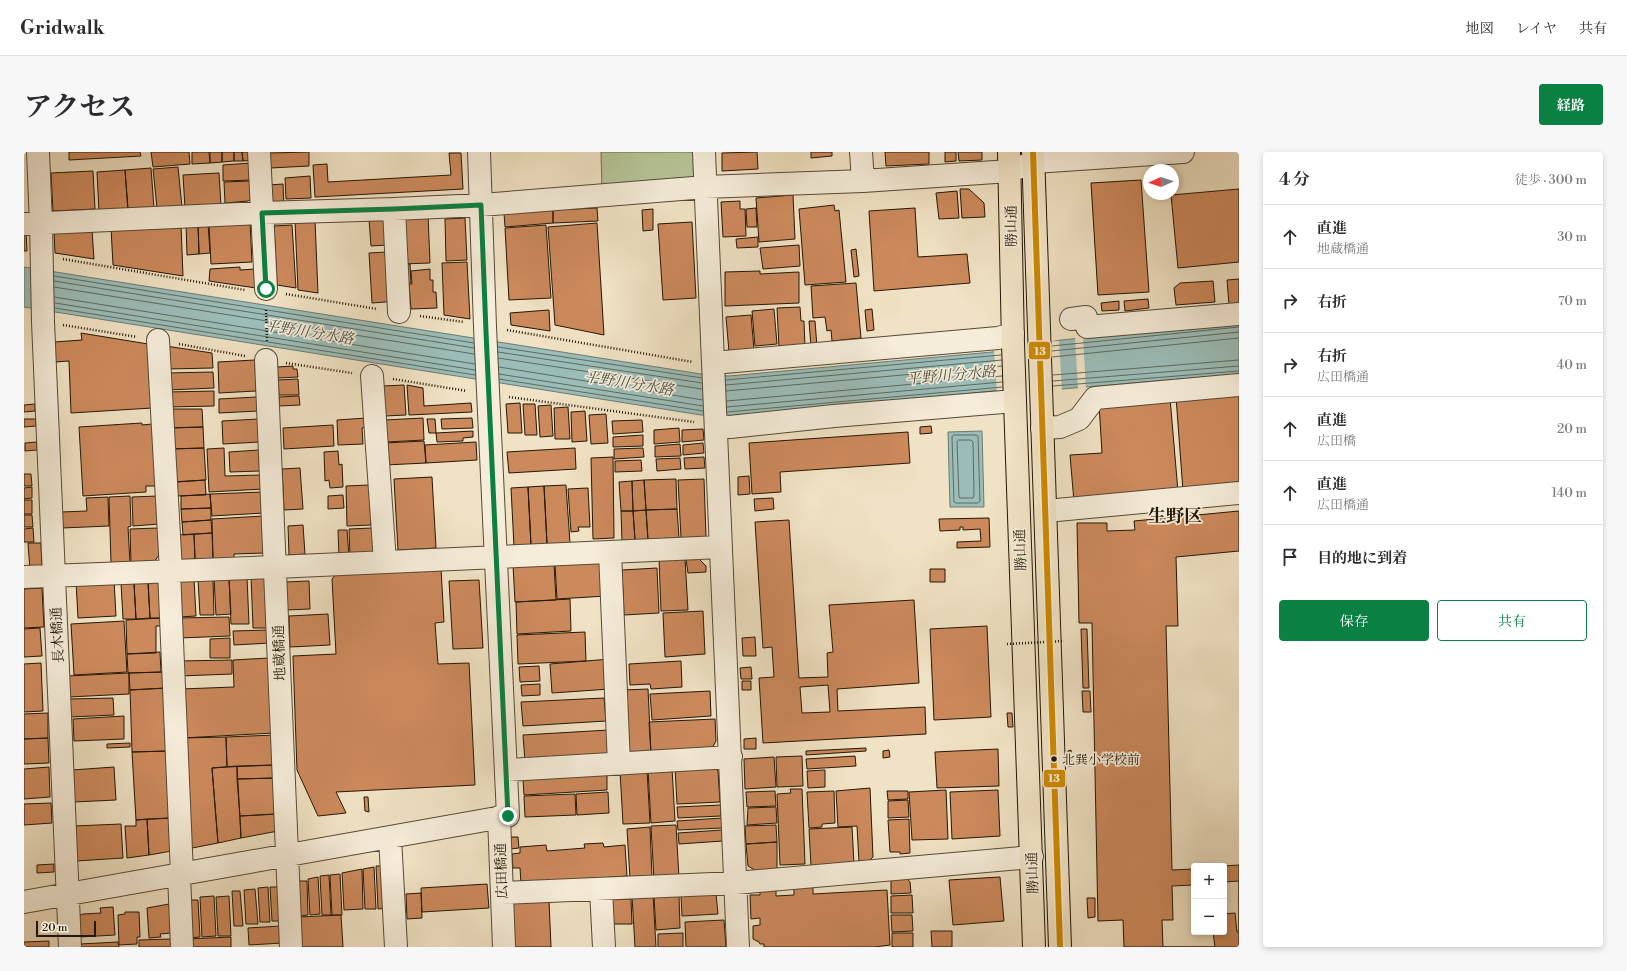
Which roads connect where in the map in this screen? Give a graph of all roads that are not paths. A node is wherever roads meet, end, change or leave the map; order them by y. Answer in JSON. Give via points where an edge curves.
{"nodes":[{"id":1,"x":38,"y":152,"type":"edge"},
{"id":2,"x":259,"y":152,"type":"edge"},
{"id":3,"x":479,"y":152,"type":"edge"},
{"id":4,"x":704,"y":152,"type":"edge"},
{"id":5,"x":861,"y":152,"type":"edge"},
{"id":6,"x":1183,"y":152,"type":"edge"},
{"id":7,"x":1034,"y":157,"type":"edge"},
{"id":8,"x":1010,"y":161,"type":"edge"},
{"id":9,"x":863,"y":181,"type":"junction"},
{"id":10,"x":706,"y":187,"type":"junction"},
{"id":11,"x":481,"y":205,"type":"junction"},
{"id":12,"x":394,"y":209,"type":"junction"},
{"id":13,"x":262,"y":213,"type":"junction"},
{"id":14,"x":32,"y":224,"type":"edge"},
{"id":15,"x":266,"y":296,"type":"road end"},
{"id":16,"x":399,"y":312,"type":"dead end"},
{"id":17,"x":1239,"y":314,"type":"edge"},
{"id":18,"x":1071,"y":319,"type":"dead end"},
{"id":19,"x":1013,"y":339,"type":"junction"},
{"id":20,"x":158,"y":340,"type":"dead end"},
{"id":21,"x":267,"y":354,"type":"road end"},
{"id":22,"x":713,"y":364,"type":"junction"},
{"id":23,"x":372,"y":376,"type":"dead end"},
{"id":24,"x":1239,"y":385,"type":"edge"},
{"id":25,"x":1015,"y":399,"type":"junction"},
{"id":26,"x":716,"y":423,"type":"junction"},
{"id":27,"x":1042,"y":428,"type":"junction"},
{"id":28,"x":1239,"y":493,"type":"edge"},
{"id":29,"x":1046,"y":511,"type":"junction"},
{"id":30,"x":721,"y":547,"type":"junction"},
{"id":31,"x":610,"y":552,"type":"junction"},
{"id":32,"x":497,"y":557,"type":"junction"},
{"id":33,"x":385,"y":562,"type":"junction"},
{"id":34,"x":275,"y":567,"type":"junction"},
{"id":35,"x":170,"y":571,"type":"junction"},
{"id":36,"x":54,"y":575,"type":"junction"},
{"id":37,"x":24,"y":577,"type":"edge"},
{"id":38,"x":731,"y":757,"type":"junction"},
{"id":39,"x":619,"y":764,"type":"junction"},
{"id":40,"x":507,"y":770,"type":"junction"},
{"id":41,"x":499,"y":817,"type":"junction"},
{"id":42,"x":390,"y":837,"type":"junction"},
{"id":43,"x":287,"y":855,"type":"junction"},
{"id":44,"x":1032,"y":857,"type":"junction"},
{"id":45,"x":180,"y":875,"type":"junction"},
{"id":46,"x":736,"y":883,"type":"junction"},
{"id":47,"x":601,"y":890,"type":"junction"},
{"id":48,"x":502,"y":893,"type":"junction"},
{"id":49,"x":68,"y":894,"type":"junction"},
{"id":50,"x":24,"y":902,"type":"edge"},
{"id":51,"x":70,"y":947,"type":"edge"},
{"id":52,"x":182,"y":947,"type":"edge"},
{"id":53,"x":291,"y":947,"type":"edge"},
{"id":54,"x":396,"y":947,"type":"edge"},
{"id":55,"x":504,"y":947,"type":"edge"},
{"id":56,"x":604,"y":947,"type":"edge"},
{"id":57,"x":738,"y":947,"type":"edge"},
{"id":58,"x":1034,"y":947,"type":"edge"},
{"id":59,"x":1060,"y":947,"type":"edge"}],
"edges":[{"from":1,"to":14,"type":"street"},
{"from":2,"to":13,"type":"street"},
{"from":3,"to":11,"type":"street"},
{"from":4,"to":10,"type":"street"},
{"from":5,"to":9,"type":"street"},
{"from":6,"to":7,"type":"street"},
{"from":7,"to":8,"type":"street"},
{"from":7,"to":27,"type":"main road","name":"勝山通"},
{"from":8,"to":9,"type":"street"},
{"from":8,"to":19,"type":"main road","name":"勝山通"},
{"from":9,"to":10,"type":"street"},
{"from":10,"to":11,"type":"street"},
{"from":10,"to":22,"type":"street"},
{"from":11,"to":12,"type":"street"},
{"from":11,"to":32,"type":"street"},
{"from":12,"to":13,"type":"street"},
{"from":12,"to":16,"type":"street"},
{"from":13,"to":14,"type":"street"},
{"from":13,"to":15,"type":"street"},
{"from":14,"to":36,"type":"street","name":"長木橋通","via":[[41,265]]},
{"from":17,"to":18,"type":"street","via":[[1087,327],[1086,317]]},
{"from":19,"to":22,"type":"street","via":[[998,338]]},
{"from":19,"to":25,"type":"main road","name":"勝山通"},
{"from":20,"to":35,"type":"street"},
{"from":21,"to":34,"type":"street","name":"地蔵橋通"},
{"from":22,"to":26,"type":"street"},
{"from":23,"to":33,"type":"street"},
{"from":24,"to":27,"type":"street","via":[[1096,398],[1079,418],[1060,427]]},
{"from":25,"to":26,"type":"street","via":[[730,427]]},
{"from":25,"to":44,"type":"main road","name":"勝山通"},
{"from":26,"to":30,"type":"street"},
{"from":27,"to":29,"type":"main road","name":"勝山通"},
{"from":28,"to":29,"type":"street"},
{"from":29,"to":59,"type":"main road","name":"勝山通"},
{"from":30,"to":31,"type":"street"},
{"from":30,"to":38,"type":"street"},
{"from":31,"to":32,"type":"street"},
{"from":31,"to":39,"type":"street"},
{"from":32,"to":33,"type":"street"},
{"from":32,"to":40,"type":"street"},
{"from":33,"to":34,"type":"street"},
{"from":34,"to":35,"type":"street"},
{"from":34,"to":43,"type":"street","name":"地蔵橋通"},
{"from":35,"to":36,"type":"street"},
{"from":35,"to":45,"type":"street"},
{"from":36,"to":37,"type":"street"},
{"from":36,"to":49,"type":"street","name":"長木橋通"},
{"from":38,"to":39,"type":"street"},
{"from":38,"to":46,"type":"street"},
{"from":39,"to":40,"type":"street"},
{"from":40,"to":41,"type":"street","via":[[508,816]]},
{"from":41,"to":42,"type":"street"},
{"from":41,"to":48,"type":"street","name":"広田橋通"},
{"from":42,"to":43,"type":"street"},
{"from":42,"to":54,"type":"street"},
{"from":43,"to":45,"type":"street"},
{"from":43,"to":53,"type":"street","name":"地蔵橋通"},
{"from":44,"to":46,"type":"street"},
{"from":44,"to":58,"type":"main road","name":"勝山通"},
{"from":45,"to":49,"type":"street"},
{"from":45,"to":52,"type":"street"},
{"from":46,"to":47,"type":"street"},
{"from":46,"to":57,"type":"street"},
{"from":47,"to":48,"type":"street"},
{"from":47,"to":56,"type":"street"},
{"from":48,"to":55,"type":"street","name":"広田橋通"},
{"from":49,"to":50,"type":"street"},
{"from":49,"to":51,"type":"street","name":"長木橋通"}]}
